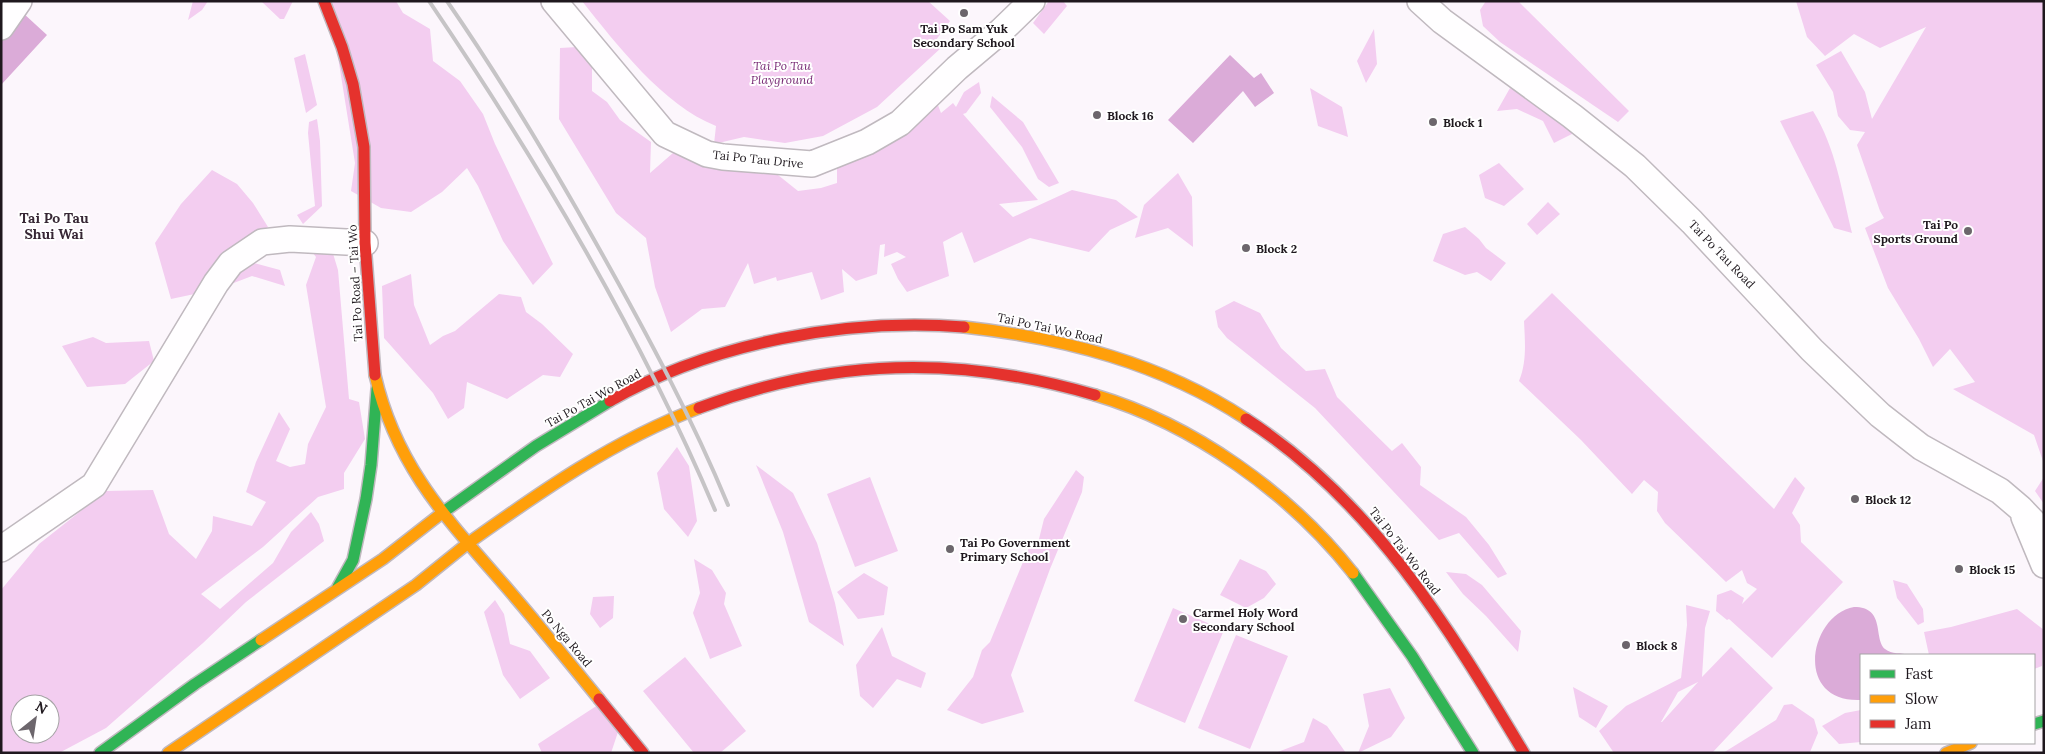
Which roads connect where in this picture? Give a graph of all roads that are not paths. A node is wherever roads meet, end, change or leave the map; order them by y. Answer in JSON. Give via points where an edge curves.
{"nodes":[{"id":1,"x":324,"y":1,"type":"edge"},
{"id":2,"x":554,"y":1,"type":"edge"},
{"id":3,"x":1032,"y":1,"type":"edge"},
{"id":4,"x":1420,"y":1,"type":"edge"},
{"id":5,"x":365,"y":243,"type":"junction"},
{"id":6,"x":377,"y":389,"type":"junction"},
{"id":7,"x":2020,"y":508,"type":"junction"},
{"id":8,"x":442,"y":512,"type":"junction"},
{"id":9,"x":2044,"y":533,"type":"edge"},
{"id":10,"x":467,"y":544,"type":"junction"},
{"id":11,"x":1,"y":549,"type":"edge"},
{"id":12,"x":2044,"y":566,"type":"edge"},
{"id":13,"x":338,"y":587,"type":"junction"},
{"id":14,"x":2044,"y":707,"type":"edge"},
{"id":15,"x":2035,"y":717,"type":"edge"},
{"id":16,"x":1968,"y":744,"type":"edge"},
{"id":17,"x":100,"y":753,"type":"edge"},
{"id":18,"x":168,"y":753,"type":"edge"},
{"id":19,"x":643,"y":753,"type":"edge"},
{"id":20,"x":1473,"y":753,"type":"edge"},
{"id":21,"x":1524,"y":753,"type":"edge"},
{"id":22,"x":1946,"y":753,"type":"edge"}],
"edges":[{"from":1,"to":5,"type":"main road","name":"Tai Po Road – Tai Wo","via":[[355,93],[364,148]]},
{"from":2,"to":3,"type":"street","name":"Tai Po Tau Drive","via":[[665,134],[707,154],[812,164],[867,142],[900,123]]},
{"from":4,"to":7,"type":"street","name":"Tai Po Tau Road","via":[[1635,166],[1812,350],[1880,415],[1921,447],[2000,492]]},
{"from":5,"to":6,"type":"main road","name":"Tai Po Road – Tai Wo"},
{"from":5,"to":11,"type":"street","via":[[290,239],[262,242],[231,263],[94,485]]},
{"from":6,"to":8,"type":"main road","name":"Tai Po Road – Tai Wo","via":[[392,428]]},
{"from":6,"to":13,"type":"main road","via":[[366,499],[352,560]]},
{"from":7,"to":9,"type":"street","name":"Tai Po Tau Road"},
{"from":7,"to":12,"type":"street","name":"Tai Po Tau Road"},
{"from":8,"to":10,"type":"main road","name":"Tai Po Road – Tai Wo"},
{"from":8,"to":13,"type":"main road","name":"Tai Po Tai Wo Road","via":[[383,559]]},
{"from":8,"to":21,"type":"main road","name":"Tai Po Tai Wo Road","via":[[492,474],[637,387],[702,361],[770,341],[824,331],[922,325],[976,327],[1065,344],[1126,360],[1189,386],[1272,438],[1313,470],[1346,501],[1394,557],[1444,623]]},
{"from":10,"to":18,"type":"main road","via":[[416,585]]},
{"from":10,"to":19,"type":"main road","name":"Po Nga Road"},
{"from":10,"to":20,"type":"main road","via":[[603,452],[664,422],[784,383],[838,371],[946,367],[1064,385],[1119,402],[1164,421],[1249,473],[1290,508],[1346,564],[1404,642]]},
{"from":13,"to":17,"type":"main road","name":"Tai Po Tai Wo Road"},
{"from":14,"to":15,"type":"street"},
{"from":16,"to":22,"type":"main road"}]}
